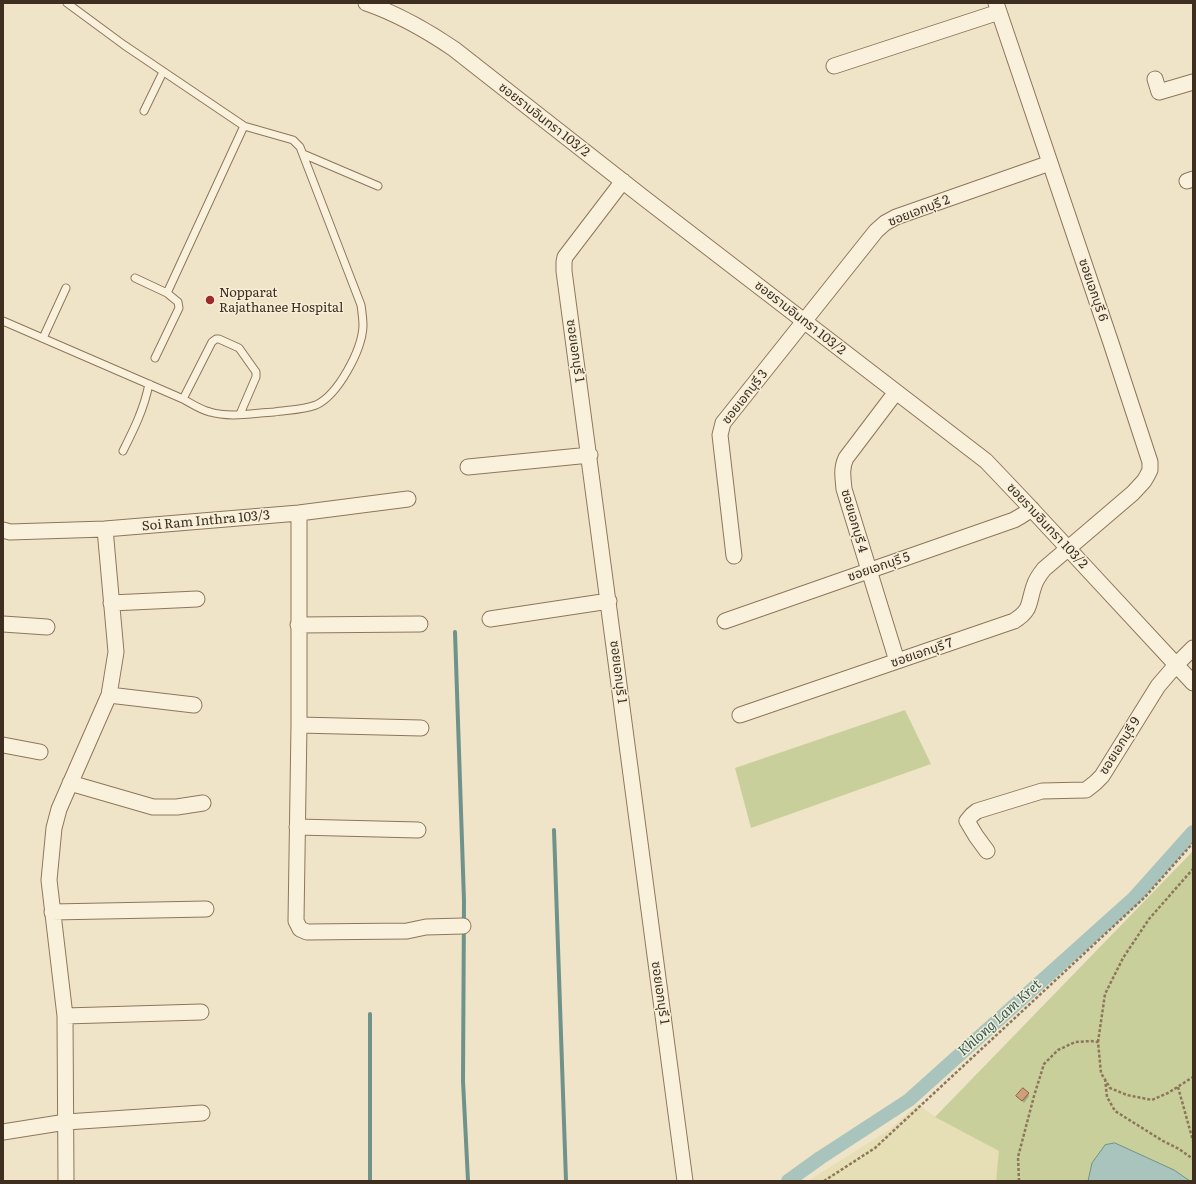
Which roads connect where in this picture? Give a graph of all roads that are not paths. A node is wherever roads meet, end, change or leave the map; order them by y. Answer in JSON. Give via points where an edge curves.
{"nodes":[{"id":1,"x":67,"y":3,"type":"edge"},
{"id":2,"x":366,"y":3,"type":"edge"},
{"id":3,"x":997,"y":8,"type":"edge"},
{"id":4,"x":834,"y":66,"type":"dead end"},
{"id":5,"x":163,"y":72,"type":"junction"},
{"id":6,"x":1154,"y":79,"type":"dead end"},
{"id":7,"x":1193,"y":82,"type":"edge"},
{"id":8,"x":144,"y":111,"type":"dead end"},
{"id":9,"x":244,"y":126,"type":"junction"},
{"id":10,"x":303,"y":154,"type":"junction"},
{"id":11,"x":1050,"y":163,"type":"junction"},
{"id":12,"x":623,"y":181,"type":"junction"},
{"id":13,"x":378,"y":186,"type":"dead end"},
{"id":14,"x":135,"y":278,"type":"dead end"},
{"id":15,"x":66,"y":288,"type":"dead end"},
{"id":16,"x":167,"y":292,"type":"junction"},
{"id":17,"x":3,"y":321,"type":"edge"},
{"id":18,"x":805,"y":322,"type":"junction"},
{"id":19,"x":43,"y":338,"type":"junction"},
{"id":20,"x":156,"y":358,"type":"dead end"},
{"id":21,"x":149,"y":384,"type":"junction"},
{"id":22,"x":896,"y":392,"type":"junction"},
{"id":23,"x":183,"y":399,"type":"junction"},
{"id":24,"x":240,"y":414,"type":"junction"},
{"id":25,"x":123,"y":451,"type":"dead end"},
{"id":26,"x":590,"y":455,"type":"junction"},
{"id":27,"x":468,"y":467,"type":"dead end"},
{"id":28,"x":408,"y":498,"type":"dead end"},
{"id":29,"x":1032,"y":509,"type":"junction"},
{"id":30,"x":299,"y":513,"type":"junction"},
{"id":31,"x":105,"y":529,"type":"junction"},
{"id":32,"x":3,"y":530,"type":"edge"},
{"id":33,"x":1069,"y":549,"type":"junction"},
{"id":34,"x":734,"y":556,"type":"dead end"},
{"id":35,"x":869,"y":571,"type":"junction"},
{"id":36,"x":197,"y":599,"type":"dead end"},
{"id":37,"x":609,"y":601,"type":"junction"},
{"id":38,"x":111,"y":602,"type":"junction"},
{"id":39,"x":490,"y":619,"type":"dead end"},
{"id":40,"x":725,"y":621,"type":"dead end"},
{"id":41,"x":3,"y":624,"type":"edge"},
{"id":42,"x":420,"y":624,"type":"dead end"},
{"id":43,"x":298,"y":625,"type":"junction"},
{"id":44,"x":47,"y":627,"type":"dead end"},
{"id":45,"x":1193,"y":648,"type":"edge"},
{"id":46,"x":897,"y":662,"type":"junction"},
{"id":47,"x":1176,"y":665,"type":"junction"},
{"id":48,"x":1193,"y":683,"type":"edge"},
{"id":49,"x":109,"y":695,"type":"junction"},
{"id":50,"x":194,"y":705,"type":"dead end"},
{"id":51,"x":740,"y":715,"type":"dead end"},
{"id":52,"x":299,"y":725,"type":"junction"},
{"id":53,"x":421,"y":728,"type":"dead end"},
{"id":54,"x":3,"y":745,"type":"edge"},
{"id":55,"x":40,"y":752,"type":"dead end"},
{"id":56,"x":70,"y":784,"type":"junction"},
{"id":57,"x":203,"y":803,"type":"dead end"},
{"id":58,"x":297,"y":827,"type":"junction"},
{"id":59,"x":418,"y":830,"type":"dead end"},
{"id":60,"x":987,"y":851,"type":"dead end"},
{"id":61,"x":206,"y":909,"type":"dead end"},
{"id":62,"x":52,"y":912,"type":"junction"},
{"id":63,"x":463,"y":926,"type":"dead end"},
{"id":64,"x":201,"y":1012,"type":"dead end"},
{"id":65,"x":65,"y":1016,"type":"junction"},
{"id":66,"x":202,"y":1113,"type":"dead end"},
{"id":67,"x":66,"y":1122,"type":"junction"},
{"id":68,"x":3,"y":1132,"type":"edge"},
{"id":69,"x":66,"y":1181,"type":"edge"},
{"id":70,"x":685,"y":1181,"type":"edge"}],
"edges":[{"from":1,"to":5,"type":"lane"},
{"from":2,"to":12,"type":"street","name":"ซอยรามอินทรา 103/2","via":[[405,19],[454,49]]},
{"from":3,"to":4,"type":"street"},
{"from":3,"to":11,"type":"street","name":"ซอยเอกบุรี 6"},
{"from":5,"to":8,"type":"lane"},
{"from":5,"to":9,"type":"lane"},
{"from":6,"to":7,"type":"street","via":[[1159,92]]},
{"from":9,"to":10,"type":"lane","via":[[293,140]]},
{"from":9,"to":16,"type":"lane"},
{"from":10,"to":13,"type":"lane"},
{"from":10,"to":24,"type":"lane","via":[[361,305],[363,327],[360,340],[344,377],[327,397],[317,404],[289,410]]},
{"from":11,"to":18,"type":"street","name":"ซอยเอกบุรี 2","via":[[885,223]]},
{"from":11,"to":33,"type":"street","name":"ซอยเอกบุรี 6","via":[[1150,462],[1150,470],[1144,481]]},
{"from":12,"to":18,"type":"street","name":"ซอยรามอินทรา 103/2"},
{"from":12,"to":26,"type":"street","name":"ซอยเอกบุรี 1","via":[[565,257],[564,262]]},
{"from":14,"to":16,"type":"lane"},
{"from":15,"to":19,"type":"lane"},
{"from":16,"to":20,"type":"lane","via":[[178,302],[179,308]]},
{"from":17,"to":19,"type":"lane"},
{"from":18,"to":22,"type":"street","name":"ซอยรามอินทรา 103/2"},
{"from":18,"to":34,"type":"street","name":"ซอยเอกบุรี 3","via":[[721,428]]},
{"from":19,"to":21,"type":"lane"},
{"from":21,"to":23,"type":"lane"},
{"from":21,"to":25,"type":"lane","via":[[146,402]]},
{"from":22,"to":29,"type":"street","name":"ซอยรามอินทรา 103/2","via":[[986,461]]},
{"from":22,"to":35,"type":"street","name":"ซอยเอกบุรี 4","via":[[843,464],[844,489]]},
{"from":23,"to":24,"type":"lane","via":[[210,412],[224,415]]},
{"from":23,"to":24,"type":"lane","via":[[212,342],[219,339],[239,348],[256,372],[256,378]]},
{"from":26,"to":27,"type":"street"},
{"from":26,"to":37,"type":"street","name":"ซอยเอกบุรี 1"},
{"from":28,"to":30,"type":"street","name":"Soi Ram Inthra 103/3"},
{"from":29,"to":33,"type":"street","name":"ซอยรามอินทรา 103/2"},
{"from":29,"to":35,"type":"street","name":"ซอยเอกบุรี 5","via":[[1014,520]]},
{"from":30,"to":31,"type":"street","name":"Soi Ram Inthra 103/3"},
{"from":30,"to":43,"type":"street"},
{"from":31,"to":32,"type":"street","name":"Soi Ram Inthra 103/3","via":[[10,532]]},
{"from":31,"to":38,"type":"street"},
{"from":33,"to":46,"type":"street","name":"ซอยเอกบุรี 7","via":[[1037,577],[1026,612],[1014,621]]},
{"from":33,"to":47,"type":"street","name":"ซอยรามอินทรา 103/2"},
{"from":35,"to":40,"type":"street","name":"ซอยเอกบุรี 5"},
{"from":35,"to":46,"type":"street","name":"ซอยเอกบุรี 4"},
{"from":36,"to":38,"type":"street"},
{"from":37,"to":39,"type":"street"},
{"from":37,"to":70,"type":"street","name":"ซอยเอกบุรี 1"},
{"from":38,"to":49,"type":"street","via":[[116,652]]},
{"from":41,"to":44,"type":"street"},
{"from":42,"to":43,"type":"street"},
{"from":43,"to":52,"type":"street"},
{"from":45,"to":47,"type":"street"},
{"from":46,"to":51,"type":"street","name":"ซอยเอกบุรี 7"},
{"from":47,"to":48,"type":"street","name":"ซอยรามอินทรา 103/2"},
{"from":47,"to":60,"type":"street","name":"ซอยเอกบุรี 9","via":[[1158,686],[1102,776],[1086,790],[1042,791],[977,811],[972,815],[968,821]]},
{"from":49,"to":50,"type":"street"},
{"from":49,"to":56,"type":"street"},
{"from":52,"to":53,"type":"street"},
{"from":52,"to":58,"type":"street"},
{"from":54,"to":55,"type":"street"},
{"from":56,"to":57,"type":"street","via":[[153,807]]},
{"from":56,"to":62,"type":"street","via":[[54,828],[49,880]]},
{"from":58,"to":59,"type":"street"},
{"from":58,"to":63,"type":"street","via":[[296,921],[300,929],[307,932],[407,931],[426,927]]},
{"from":61,"to":62,"type":"street"},
{"from":62,"to":65,"type":"street"},
{"from":64,"to":65,"type":"street"},
{"from":65,"to":67,"type":"street"},
{"from":66,"to":67,"type":"street"},
{"from":67,"to":68,"type":"street"},
{"from":67,"to":69,"type":"street"}]}
